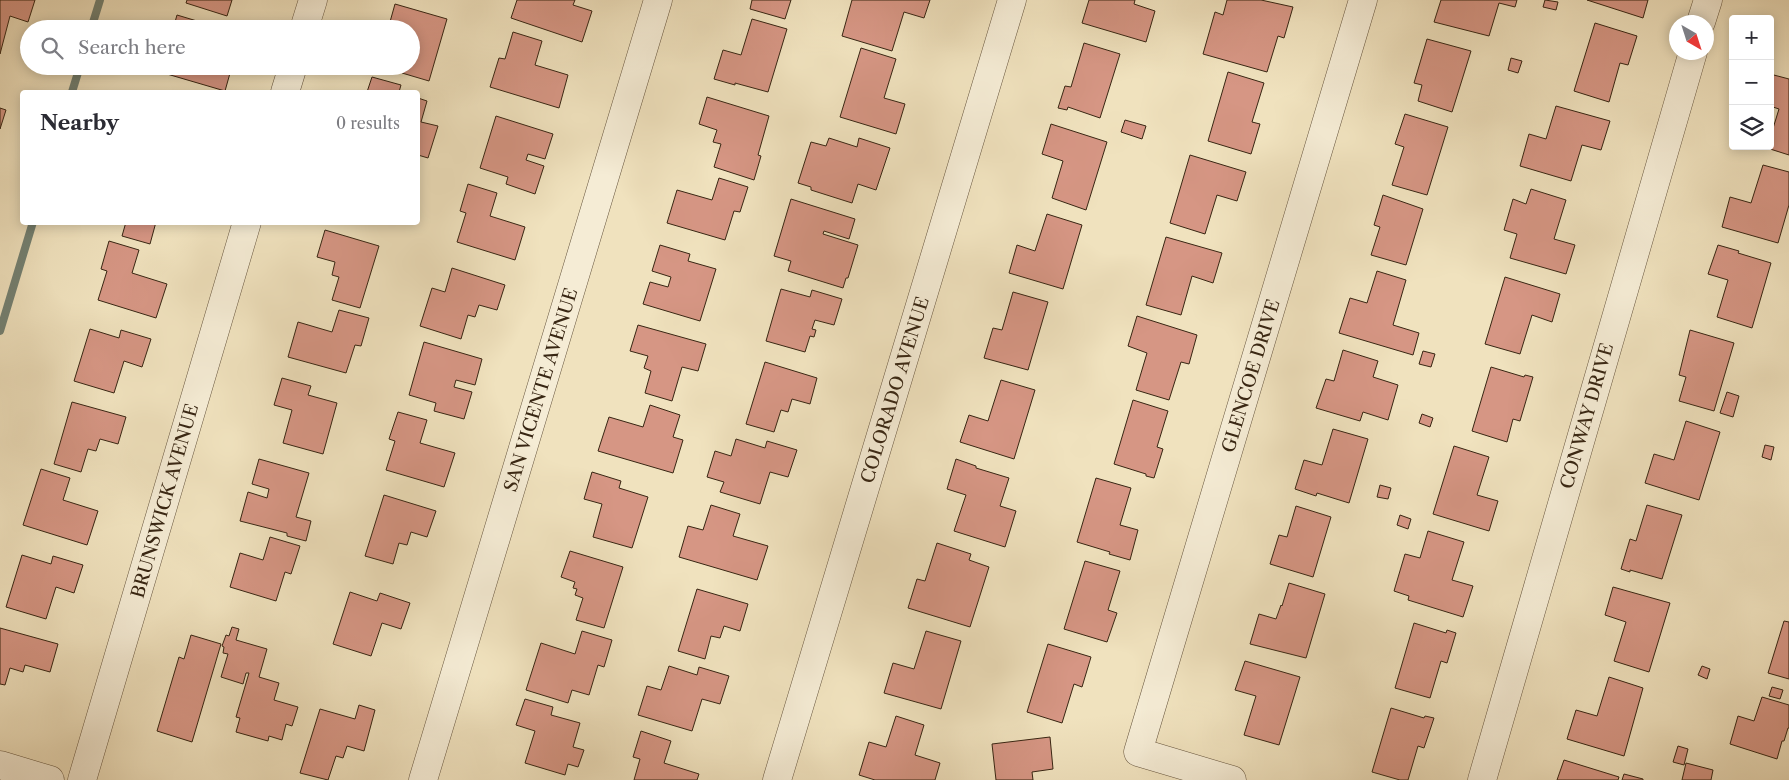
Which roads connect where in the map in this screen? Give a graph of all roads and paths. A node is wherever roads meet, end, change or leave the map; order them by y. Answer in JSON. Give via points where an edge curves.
{"nodes":[{"id":1,"x":313,"y":0,"type":"edge"},
{"id":2,"x":658,"y":0,"type":"edge"},
{"id":3,"x":1012,"y":0,"type":"edge"},
{"id":4,"x":1363,"y":0,"type":"edge"},
{"id":5,"x":1708,"y":0,"type":"edge"},
{"id":6,"x":1703,"y":15,"type":"edge"},
{"id":7,"x":307,"y":20,"type":"edge"},
{"id":8,"x":1691,"y":60,"type":"edge"},
{"id":9,"x":291,"y":75,"type":"edge"},
{"id":10,"x":287,"y":90,"type":"edge"},
{"id":11,"x":246,"y":225,"type":"edge"},
{"id":12,"x":0,"y":765,"type":"edge"},
{"id":13,"x":50,"y":780,"type":"edge"},
{"id":14,"x":82,"y":780,"type":"edge"},
{"id":15,"x":424,"y":780,"type":"edge"},
{"id":16,"x":777,"y":780,"type":"edge"},
{"id":17,"x":1232,"y":780,"type":"edge"},
{"id":18,"x":1482,"y":780,"type":"edge"}],
"edges":[{"from":1,"to":7,"type":"street"},
{"from":2,"to":15,"type":"street","name":"SAN VICENTE AVENUE"},
{"from":3,"to":16,"type":"street","name":"COLORADO AVENUE"},
{"from":4,"to":17,"type":"street","name":"GLENCOE DRIVE","via":[[1138,752]]},
{"from":5,"to":6,"type":"street"},
{"from":8,"to":18,"type":"street","name":"CONWAY DRIVE"},
{"from":9,"to":10,"type":"street"},
{"from":11,"to":14,"type":"street","name":"BRUNSWICK AVENUE"},
{"from":12,"to":13,"type":"street"}]}
